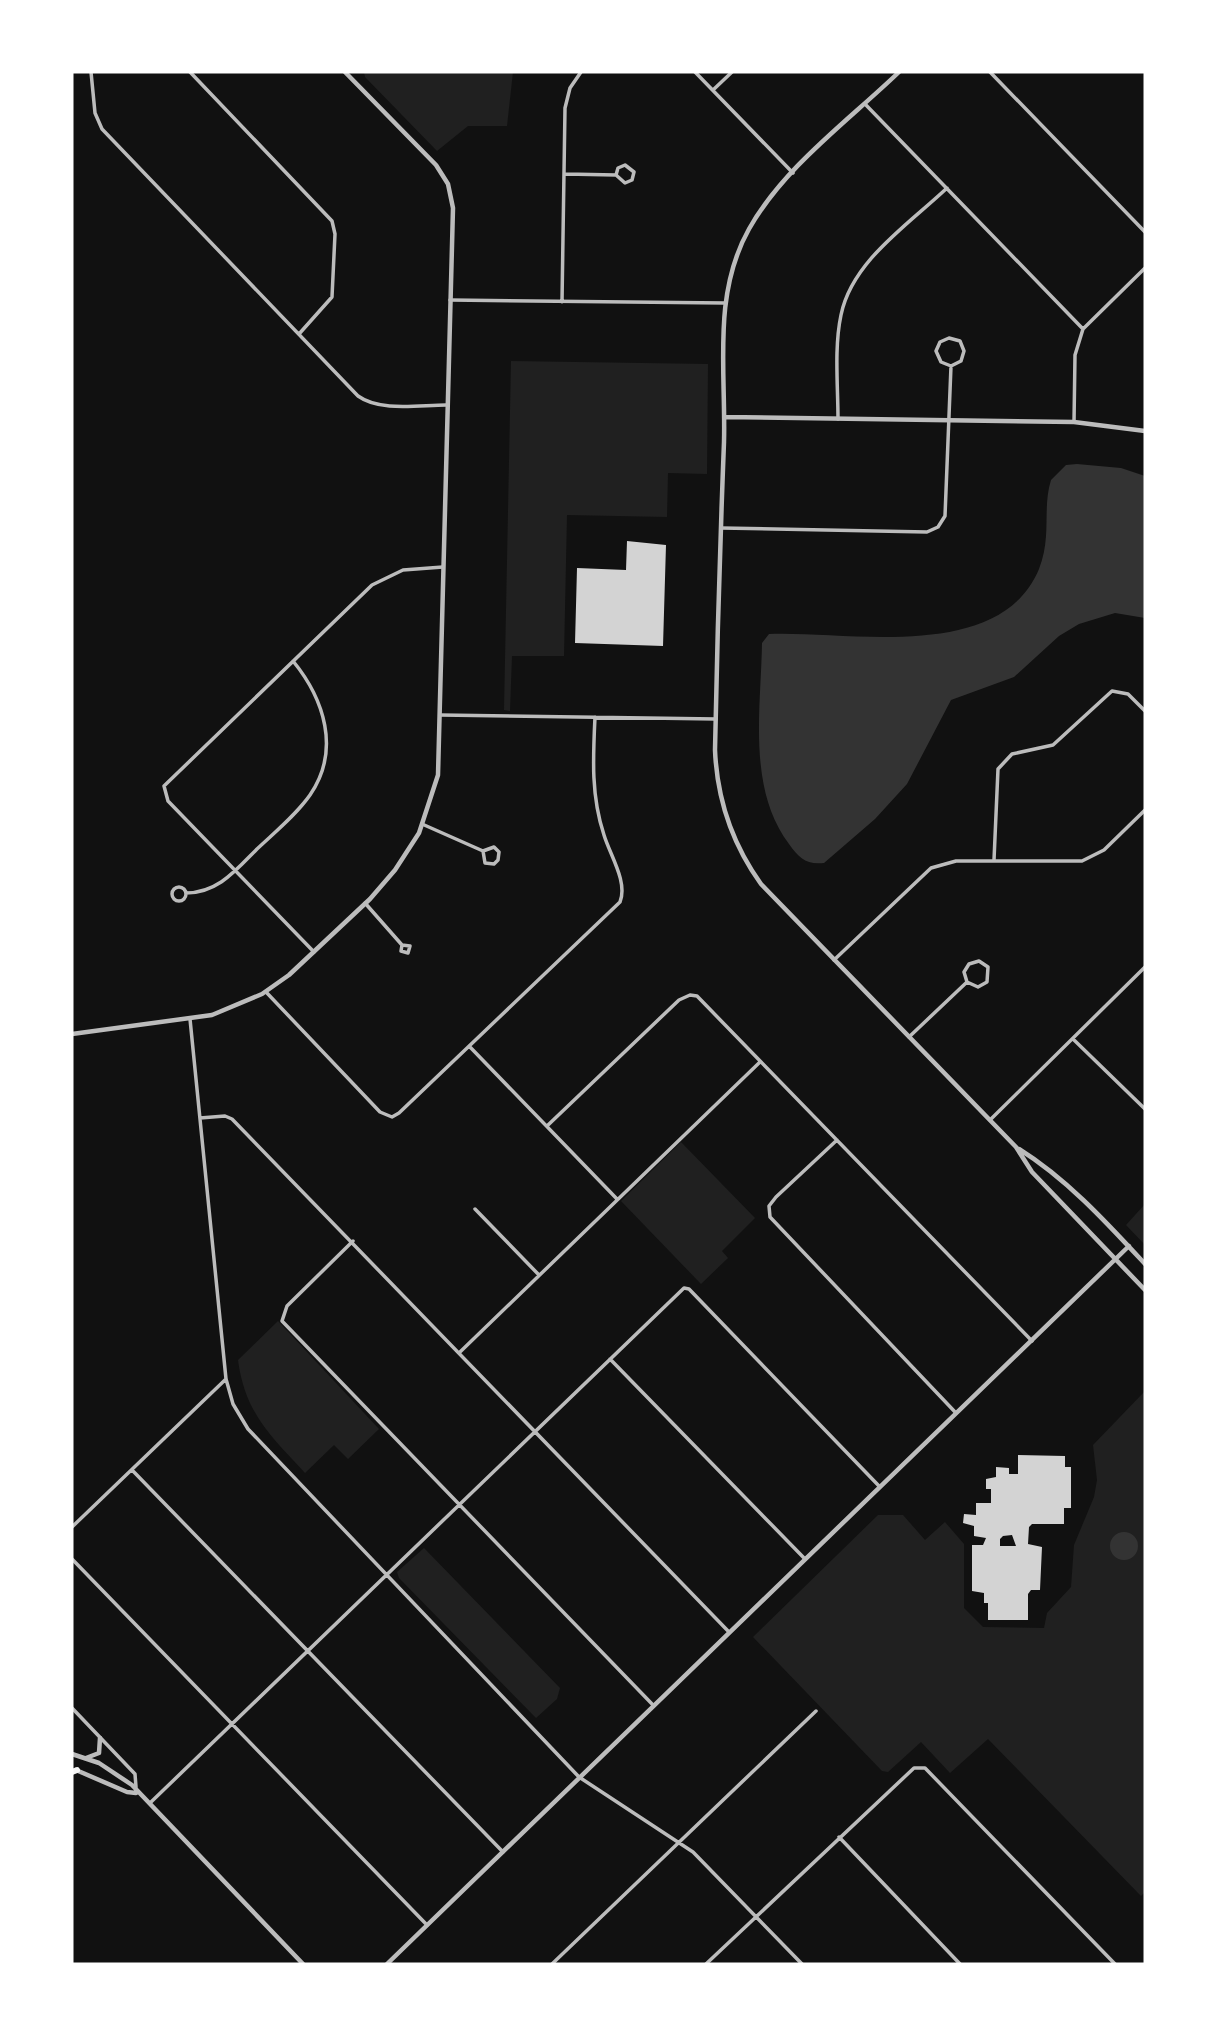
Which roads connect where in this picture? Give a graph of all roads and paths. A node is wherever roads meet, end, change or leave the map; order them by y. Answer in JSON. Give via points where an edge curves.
{"nodes":[{"id":1,"x":91,"y":72,"type":"edge"},
{"id":2,"x":190,"y":72,"type":"edge"},
{"id":3,"x":345,"y":72,"type":"edge"},
{"id":4,"x":581,"y":72,"type":"edge"},
{"id":5,"x":695,"y":72,"type":"edge"},
{"id":6,"x":732,"y":72,"type":"edge"},
{"id":7,"x":899,"y":72,"type":"edge"},
{"id":8,"x":990,"y":72,"type":"edge"},
{"id":9,"x":713,"y":90,"type":"junction"},
{"id":10,"x":865,"y":104,"type":"junction"},
{"id":11,"x":793,"y":173,"type":"junction"},
{"id":12,"x":565,"y":174,"type":"junction"},
{"id":13,"x":616,"y":175,"type":"junction"},
{"id":14,"x":947,"y":188,"type":"junction"},
{"id":15,"x":1145,"y":232,"type":"edge"},
{"id":16,"x":1145,"y":268,"type":"edge"},
{"id":17,"x":449,"y":300,"type":"junction"},
{"id":18,"x":562,"y":302,"type":"junction"},
{"id":19,"x":725,"y":303,"type":"junction"},
{"id":20,"x":1083,"y":330,"type":"junction"},
{"id":21,"x":299,"y":334,"type":"junction"},
{"id":22,"x":951,"y":366,"type":"junction"},
{"id":23,"x":446,"y":405,"type":"junction"},
{"id":24,"x":724,"y":417,"type":"junction"},
{"id":25,"x":838,"y":421,"type":"junction"},
{"id":26,"x":949,"y":422,"type":"junction"},
{"id":27,"x":1074,"y":422,"type":"junction"},
{"id":28,"x":1145,"y":431,"type":"edge"},
{"id":29,"x":721,"y":528,"type":"junction"},
{"id":30,"x":443,"y":567,"type":"junction"},
{"id":31,"x":292,"y":660,"type":"junction"},
{"id":32,"x":1145,"y":711,"type":"edge"},
{"id":33,"x":440,"y":715,"type":"junction"},
{"id":34,"x":595,"y":717,"type":"junction"},
{"id":35,"x":716,"y":719,"type":"junction"},
{"id":36,"x":1145,"y":810,"type":"edge"},
{"id":37,"x":422,"y":824,"type":"junction"},
{"id":38,"x":483,"y":851,"type":"junction"},
{"id":39,"x":994,"y":860,"type":"junction"},
{"id":40,"x":235,"y":871,"type":"junction"},
{"id":41,"x":186,"y":893,"type":"junction"},
{"id":42,"x":365,"y":903,"type":"junction"},
{"id":43,"x":402,"y":945,"type":"dead end"},
{"id":44,"x":314,"y":952,"type":"junction"},
{"id":45,"x":834,"y":960,"type":"junction"},
{"id":46,"x":1145,"y":967,"type":"edge"},
{"id":47,"x":967,"y":982,"type":"junction"},
{"id":48,"x":266,"y":992,"type":"junction"},
{"id":49,"x":190,"y":1018,"type":"junction"},
{"id":50,"x":72,"y":1034,"type":"edge"},
{"id":51,"x":909,"y":1037,"type":"junction"},
{"id":52,"x":1073,"y":1039,"type":"junction"},
{"id":53,"x":470,"y":1047,"type":"junction"},
{"id":54,"x":761,"y":1061,"type":"junction"},
{"id":55,"x":1145,"y":1109,"type":"edge"},
{"id":56,"x":199,"y":1118,"type":"junction"},
{"id":57,"x":990,"y":1120,"type":"junction"},
{"id":58,"x":547,"y":1126,"type":"junction"},
{"id":59,"x":837,"y":1140,"type":"junction"},
{"id":60,"x":1016,"y":1147,"type":"junction"},
{"id":61,"x":617,"y":1199,"type":"junction"},
{"id":62,"x":475,"y":1209,"type":"dead end"},
{"id":63,"x":352,"y":1241,"type":"junction"},
{"id":64,"x":1129,"y":1246,"type":"junction"},
{"id":65,"x":1115,"y":1260,"type":"junction"},
{"id":66,"x":1145,"y":1264,"type":"edge"},
{"id":67,"x":539,"y":1275,"type":"junction"},
{"id":68,"x":1145,"y":1290,"type":"edge"},
{"id":69,"x":1032,"y":1341,"type":"junction"},
{"id":70,"x":460,"y":1352,"type":"junction"},
{"id":71,"x":610,"y":1359,"type":"junction"},
{"id":72,"x":226,"y":1379,"type":"junction"},
{"id":73,"x":956,"y":1413,"type":"junction"},
{"id":74,"x":535,"y":1431,"type":"junction"},
{"id":75,"x":132,"y":1470,"type":"junction"},
{"id":76,"x":879,"y":1486,"type":"junction"},
{"id":77,"x":459,"y":1504,"type":"junction"},
{"id":78,"x":72,"y":1527,"type":"edge"},
{"id":79,"x":72,"y":1559,"type":"edge"},
{"id":80,"x":805,"y":1559,"type":"junction"},
{"id":81,"x":386,"y":1575,"type":"junction"},
{"id":82,"x":729,"y":1632,"type":"junction"},
{"id":83,"x":307,"y":1651,"type":"junction"},
{"id":84,"x":653,"y":1705,"type":"junction"},
{"id":85,"x":72,"y":1708,"type":"edge"},
{"id":86,"x":816,"y":1711,"type":"dead end"},
{"id":87,"x":232,"y":1724,"type":"junction"},
{"id":88,"x":100,"y":1738,"type":"junction"},
{"id":89,"x":72,"y":1754,"type":"edge"},
{"id":90,"x":85,"y":1758,"type":"junction"},
{"id":91,"x":74,"y":1771,"type":"edge"},
{"id":92,"x":579,"y":1777,"type":"junction"},
{"id":93,"x":136,"y":1793,"type":"junction"},
{"id":94,"x":149,"y":1804,"type":"junction"},
{"id":95,"x":839,"y":1837,"type":"junction"},
{"id":96,"x":680,"y":1842,"type":"junction"},
{"id":97,"x":503,"y":1852,"type":"junction"},
{"id":98,"x":756,"y":1916,"type":"junction"},
{"id":99,"x":426,"y":1926,"type":"junction"},
{"id":100,"x":303,"y":1964,"type":"edge"},
{"id":101,"x":387,"y":1964,"type":"edge"},
{"id":102,"x":552,"y":1964,"type":"edge"},
{"id":103,"x":706,"y":1964,"type":"edge"},
{"id":104,"x":802,"y":1964,"type":"edge"},
{"id":105,"x":960,"y":1964,"type":"edge"},
{"id":106,"x":1115,"y":1964,"type":"edge"}],
"edges":[{"from":1,"to":21,"type":"street","via":[[95,113],[102,129]]},
{"from":2,"to":21,"type":"street","via":[[332,221],[332,297]]},
{"from":3,"to":17,"type":"street","via":[[436,165],[448,184],[453,208]]},
{"from":4,"to":12,"type":"street","via":[[567,97]]},
{"from":5,"to":9,"type":"street"},
{"from":6,"to":9,"type":"street"},
{"from":7,"to":10,"type":"street"},
{"from":8,"to":15,"type":"street"},
{"from":9,"to":11,"type":"street"},
{"from":10,"to":11,"type":"street"},
{"from":10,"to":14,"type":"street"},
{"from":11,"to":19,"type":"street","via":[[750,228]]},
{"from":12,"to":13,"type":"street"},
{"from":12,"to":18,"type":"street"},
{"from":13,"to":13,"type":"street","via":[[625,183],[632,180],[634,172],[625,165]]},
{"from":14,"to":20,"type":"street"},
{"from":14,"to":25,"type":"street","via":[[870,260],[852,283],[840,317]]},
{"from":16,"to":20,"type":"street"},
{"from":17,"to":18,"type":"street"},
{"from":17,"to":23,"type":"street"},
{"from":18,"to":19,"type":"street"},
{"from":19,"to":24,"type":"street"},
{"from":20,"to":27,"type":"street","via":[[1075,355]]},
{"from":21,"to":23,"type":"street","via":[[370,403]]},
{"from":22,"to":22,"type":"street","via":[[961,361],[964,351],[960,341],[949,338],[940,342],[936,351],[941,362]]},
{"from":22,"to":26,"type":"street"},
{"from":23,"to":30,"type":"street"},
{"from":24,"to":25,"type":"street"},
{"from":24,"to":29,"type":"street"},
{"from":25,"to":26,"type":"street"},
{"from":26,"to":27,"type":"street"},
{"from":26,"to":29,"type":"street","via":[[945,516],[938,527],[927,532]]},
{"from":27,"to":28,"type":"street"},
{"from":29,"to":35,"type":"street"},
{"from":30,"to":31,"type":"street","via":[[403,570],[372,584]]},
{"from":30,"to":33,"type":"street"},
{"from":31,"to":40,"type":"street","via":[[320,704],[326,733],[323,765],[304,804]]},
{"from":31,"to":40,"type":"street","via":[[164,786],[168,801]]},
{"from":32,"to":39,"type":"street","via":[[1128,694],[1112,691],[1053,745],[1007,758],[996,776]]},
{"from":33,"to":34,"type":"street"},
{"from":33,"to":37,"type":"street","via":[[438,775]]},
{"from":34,"to":35,"type":"street"},
{"from":34,"to":53,"type":"street","via":[[592,763],[597,810],[622,897]]},
{"from":35,"to":45,"type":"street","via":[[716,771],[733,837],[761,884]]},
{"from":36,"to":39,"type":"street","via":[[1089,859],[1073,863]]},
{"from":37,"to":38,"type":"street"},
{"from":37,"to":42,"type":"street","via":[[395,870]]},
{"from":38,"to":38,"type":"street","via":[[485,863],[498,860],[494,847]]},
{"from":39,"to":45,"type":"street","via":[[956,860],[931,868]]},
{"from":40,"to":41,"type":"street","via":[[211,890]]},
{"from":40,"to":44,"type":"street"},
{"from":41,"to":41,"type":"street","via":[[178,886],[172,896],[180,901]]},
{"from":42,"to":43,"type":"street"},
{"from":42,"to":44,"type":"street"},
{"from":44,"to":48,"type":"street"},
{"from":45,"to":51,"type":"street"},
{"from":46,"to":52,"type":"street"},
{"from":47,"to":47,"type":"street","via":[[982,986],[989,979],[988,967],[979,961],[969,964],[964,972]]},
{"from":47,"to":51,"type":"street"},
{"from":48,"to":49,"type":"street","via":[[212,1015]]},
{"from":48,"to":53,"type":"street","via":[[385,1116],[399,1113]]},
{"from":49,"to":50,"type":"street"},
{"from":49,"to":56,"type":"street"},
{"from":51,"to":57,"type":"street"},
{"from":52,"to":55,"type":"street"},
{"from":52,"to":57,"type":"street"},
{"from":53,"to":58,"type":"street"},
{"from":54,"to":58,"type":"street","via":[[703,1000],[684,996]]},
{"from":54,"to":59,"type":"street"},
{"from":54,"to":61,"type":"street"},
{"from":56,"to":63,"type":"street","via":[[232,1119]]},
{"from":56,"to":72,"type":"street"},
{"from":57,"to":60,"type":"street"},
{"from":58,"to":61,"type":"street"},
{"from":59,"to":69,"type":"street"},
{"from":59,"to":73,"type":"street","via":[[776,1197],[769,1206],[770,1217]]},
{"from":60,"to":64,"type":"street","via":[[1041,1163]]},
{"from":60,"to":65,"type":"street","via":[[1032,1172]]},
{"from":61,"to":67,"type":"street"},
{"from":62,"to":67,"type":"street"},
{"from":63,"to":70,"type":"street"},
{"from":63,"to":77,"type":"street","via":[[287,1306],[282,1321]]},
{"from":64,"to":65,"type":"street"},
{"from":64,"to":66,"type":"street"},
{"from":65,"to":68,"type":"street"},
{"from":65,"to":69,"type":"street"},
{"from":67,"to":70,"type":"street"},
{"from":69,"to":73,"type":"street"},
{"from":70,"to":74,"type":"street"},
{"from":71,"to":74,"type":"street"},
{"from":71,"to":76,"type":"street","via":[[684,1288],[689,1289]]},
{"from":71,"to":80,"type":"street"},
{"from":72,"to":75,"type":"street"},
{"from":72,"to":81,"type":"street","via":[[233,1404],[248,1429]]},
{"from":73,"to":76,"type":"street"},
{"from":74,"to":77,"type":"street"},
{"from":74,"to":82,"type":"street"},
{"from":75,"to":78,"type":"street"},
{"from":75,"to":83,"type":"street"},
{"from":76,"to":80,"type":"street"},
{"from":77,"to":81,"type":"street"},
{"from":77,"to":84,"type":"street"},
{"from":79,"to":87,"type":"street"},
{"from":80,"to":82,"type":"street"},
{"from":81,"to":83,"type":"street"},
{"from":81,"to":92,"type":"street"},
{"from":82,"to":84,"type":"street"},
{"from":83,"to":87,"type":"street"},
{"from":83,"to":97,"type":"street"},
{"from":84,"to":92,"type":"street"},
{"from":85,"to":88,"type":"street"},
{"from":86,"to":96,"type":"street"},
{"from":87,"to":94,"type":"street"},
{"from":87,"to":99,"type":"street"},
{"from":88,"to":90,"type":"street","via":[[99,1753]]},
{"from":88,"to":93,"type":"street","via":[[135,1774]]},
{"from":89,"to":90,"type":"street"},
{"from":90,"to":93,"type":"street","via":[[114,1772]]},
{"from":91,"to":93,"type":"street"},
{"from":92,"to":96,"type":"street"},
{"from":92,"to":97,"type":"street"},
{"from":93,"to":94,"type":"street"},
{"from":94,"to":100,"type":"street"},
{"from":95,"to":98,"type":"street"},
{"from":95,"to":105,"type":"street"},
{"from":95,"to":106,"type":"street","via":[[914,1768],[925,1768]]},
{"from":96,"to":98,"type":"street"},
{"from":96,"to":102,"type":"street"},
{"from":97,"to":99,"type":"street"},
{"from":98,"to":103,"type":"street"},
{"from":98,"to":104,"type":"street"},
{"from":99,"to":101,"type":"street"}]}
